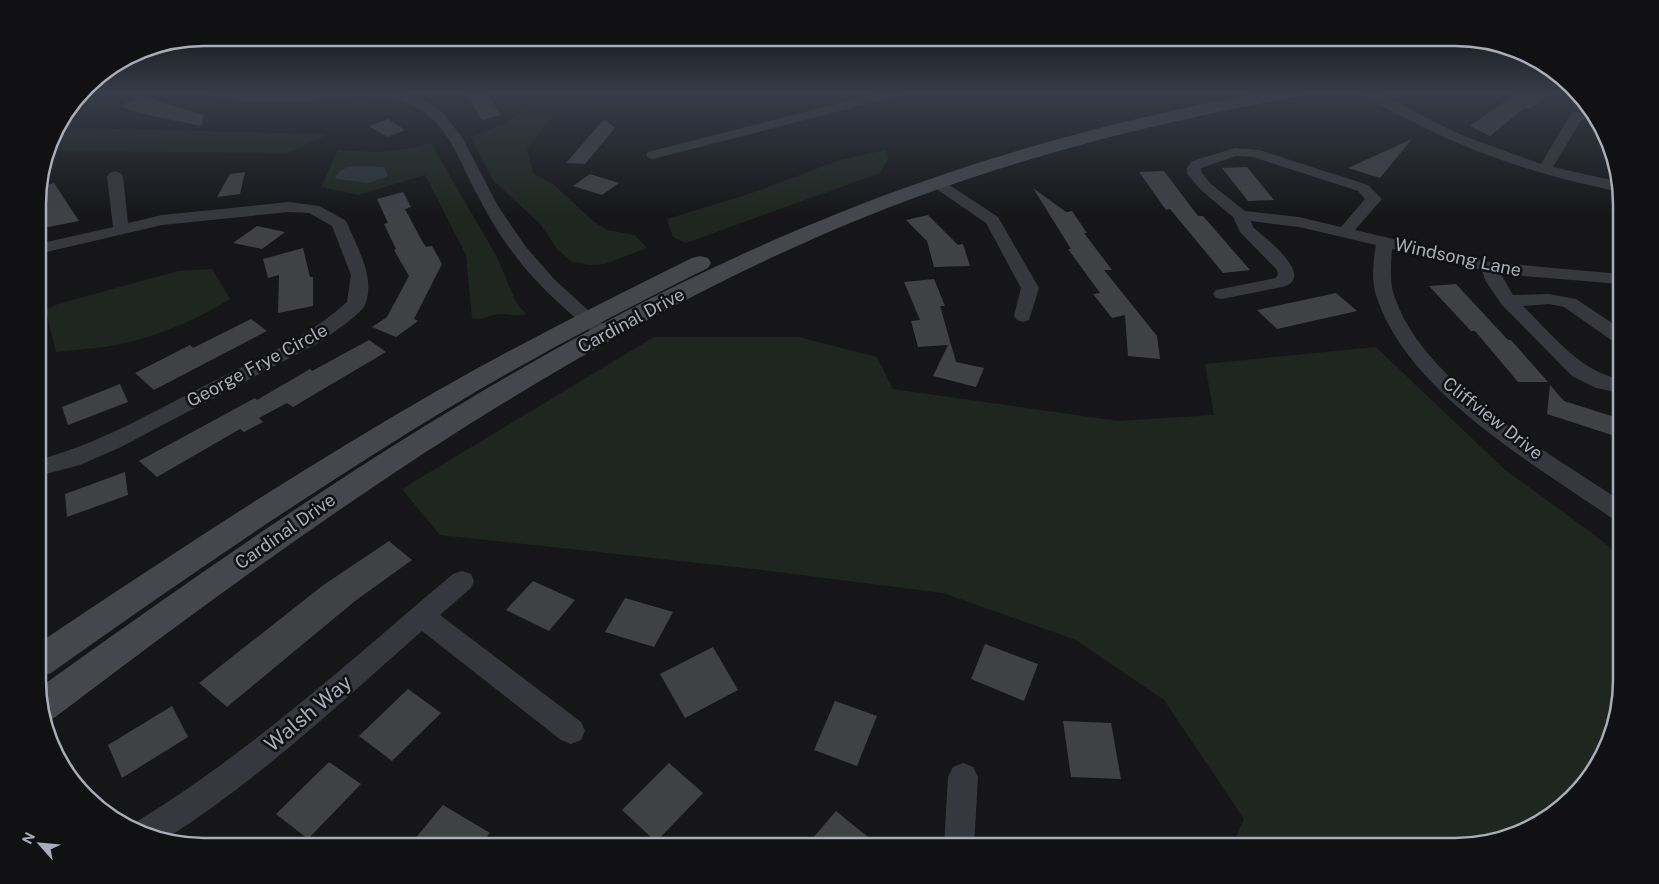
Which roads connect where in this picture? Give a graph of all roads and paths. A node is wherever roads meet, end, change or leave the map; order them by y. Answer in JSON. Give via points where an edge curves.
{"nodes":[{"id":1,"x":453,"y":133,"type":"edge"},
{"id":2,"x":735,"y":133,"type":"edge"},
{"id":3,"x":1045,"y":133,"type":"edge"},
{"id":4,"x":1098,"y":133,"type":"edge"},
{"id":5,"x":1444,"y":133,"type":"edge"},
{"id":6,"x":1566,"y":133,"type":"edge"},
{"id":7,"x":653,"y":154,"type":"dead end"},
{"id":8,"x":1545,"y":169,"type":"junction"},
{"id":9,"x":115,"y":176,"type":"dead end"},
{"id":10,"x":937,"y":183,"type":"junction"},
{"id":11,"x":1611,"y":185,"type":"edge"},
{"id":12,"x":1240,"y":215,"type":"junction"},
{"id":13,"x":121,"y":229,"type":"junction"},
{"id":14,"x":1345,"y":232,"type":"junction"},
{"id":15,"x":1385,"y":242,"type":"junction"},
{"id":16,"x":47,"y":247,"type":"edge"},
{"id":17,"x":1490,"y":267,"type":"junction"},
{"id":18,"x":1613,"y":278,"type":"edge"},
{"id":19,"x":1222,"y":294,"type":"dead end"},
{"id":20,"x":1508,"y":301,"type":"junction"},
{"id":21,"x":1023,"y":316,"type":"dead end"},
{"id":22,"x":596,"y":326,"type":"junction"},
{"id":23,"x":1613,"y":333,"type":"edge"},
{"id":24,"x":1613,"y":385,"type":"edge"},
{"id":25,"x":46,"y":466,"type":"edge"},
{"id":26,"x":1613,"y":507,"type":"edge"},
{"id":27,"x":462,"y":581,"type":"dead end"},
{"id":28,"x":422,"y":616,"type":"junction"},
{"id":29,"x":46,"y":657,"type":"edge"},
{"id":30,"x":48,"y":702,"type":"edge"},
{"id":31,"x":571,"y":731,"type":"dead end"},
{"id":32,"x":964,"y":777,"type":"dead end"},
{"id":33,"x":154,"y":829,"type":"edge"},
{"id":34,"x":960,"y":837,"type":"edge"}],
"edges":[{"from":1,"to":22,"type":"street","via":[[481,188],[522,252],[548,282]]},
{"from":2,"to":7,"type":"street"},
{"from":3,"to":22,"type":"main road","name":"Cardinal Drive","via":[[915,174],[736,245]]},
{"from":4,"to":10,"type":"main road","name":"Cardinal Drive"},
{"from":5,"to":8,"type":"street"},
{"from":6,"to":8,"type":"street"},
{"from":8,"to":11,"type":"street"},
{"from":9,"to":13,"type":"street"},
{"from":10,"to":21,"type":"street","via":[[992,220],[1030,288]]},
{"from":10,"to":22,"type":"main road","name":"Cardinal Drive","via":[[850,216]]},
{"from":12,"to":14,"type":"street","name":"Windsong Lane","via":[[1299,222]]},
{"from":12,"to":14,"type":"street","via":[[1195,174],[1197,164],[1235,152],[1254,153],[1363,188],[1374,199]]},
{"from":12,"to":19,"type":"street","via":[[1246,229],[1285,268],[1286,279]]},
{"from":13,"to":16,"type":"street","name":"George Frye Circle"},
{"from":13,"to":25,"type":"street","name":"George Frye Circle","via":[[162,220],[259,209],[313,209],[339,223],[360,275],[356,304],[313,338],[113,442],[72,460]]},
{"from":14,"to":15,"type":"street","name":"Windsong Lane"},
{"from":15,"to":17,"type":"street","name":"Windsong Lane"},
{"from":15,"to":26,"type":"street","name":"Cliffview Drive","via":[[1383,280],[1386,297],[1394,318],[1426,363],[1479,412]]},
{"from":17,"to":18,"type":"street","name":"Windsong Lane"},
{"from":17,"to":20,"type":"street","via":[[1494,280]]},
{"from":20,"to":23,"type":"street","via":[[1549,299],[1570,303]]},
{"from":20,"to":24,"type":"street","via":[[1580,371]]},
{"from":22,"to":29,"type":"main road","name":"Cardinal Drive","via":[[473,382],[357,451]]},
{"from":22,"to":30,"type":"main road","name":"Cardinal Drive","via":[[359,480]]},
{"from":27,"to":28,"type":"street","name":"Walsh Way"},
{"from":28,"to":31,"type":"street"},
{"from":28,"to":33,"type":"street","name":"Walsh Way","via":[[248,764]]},
{"from":32,"to":34,"type":"street"}]}
